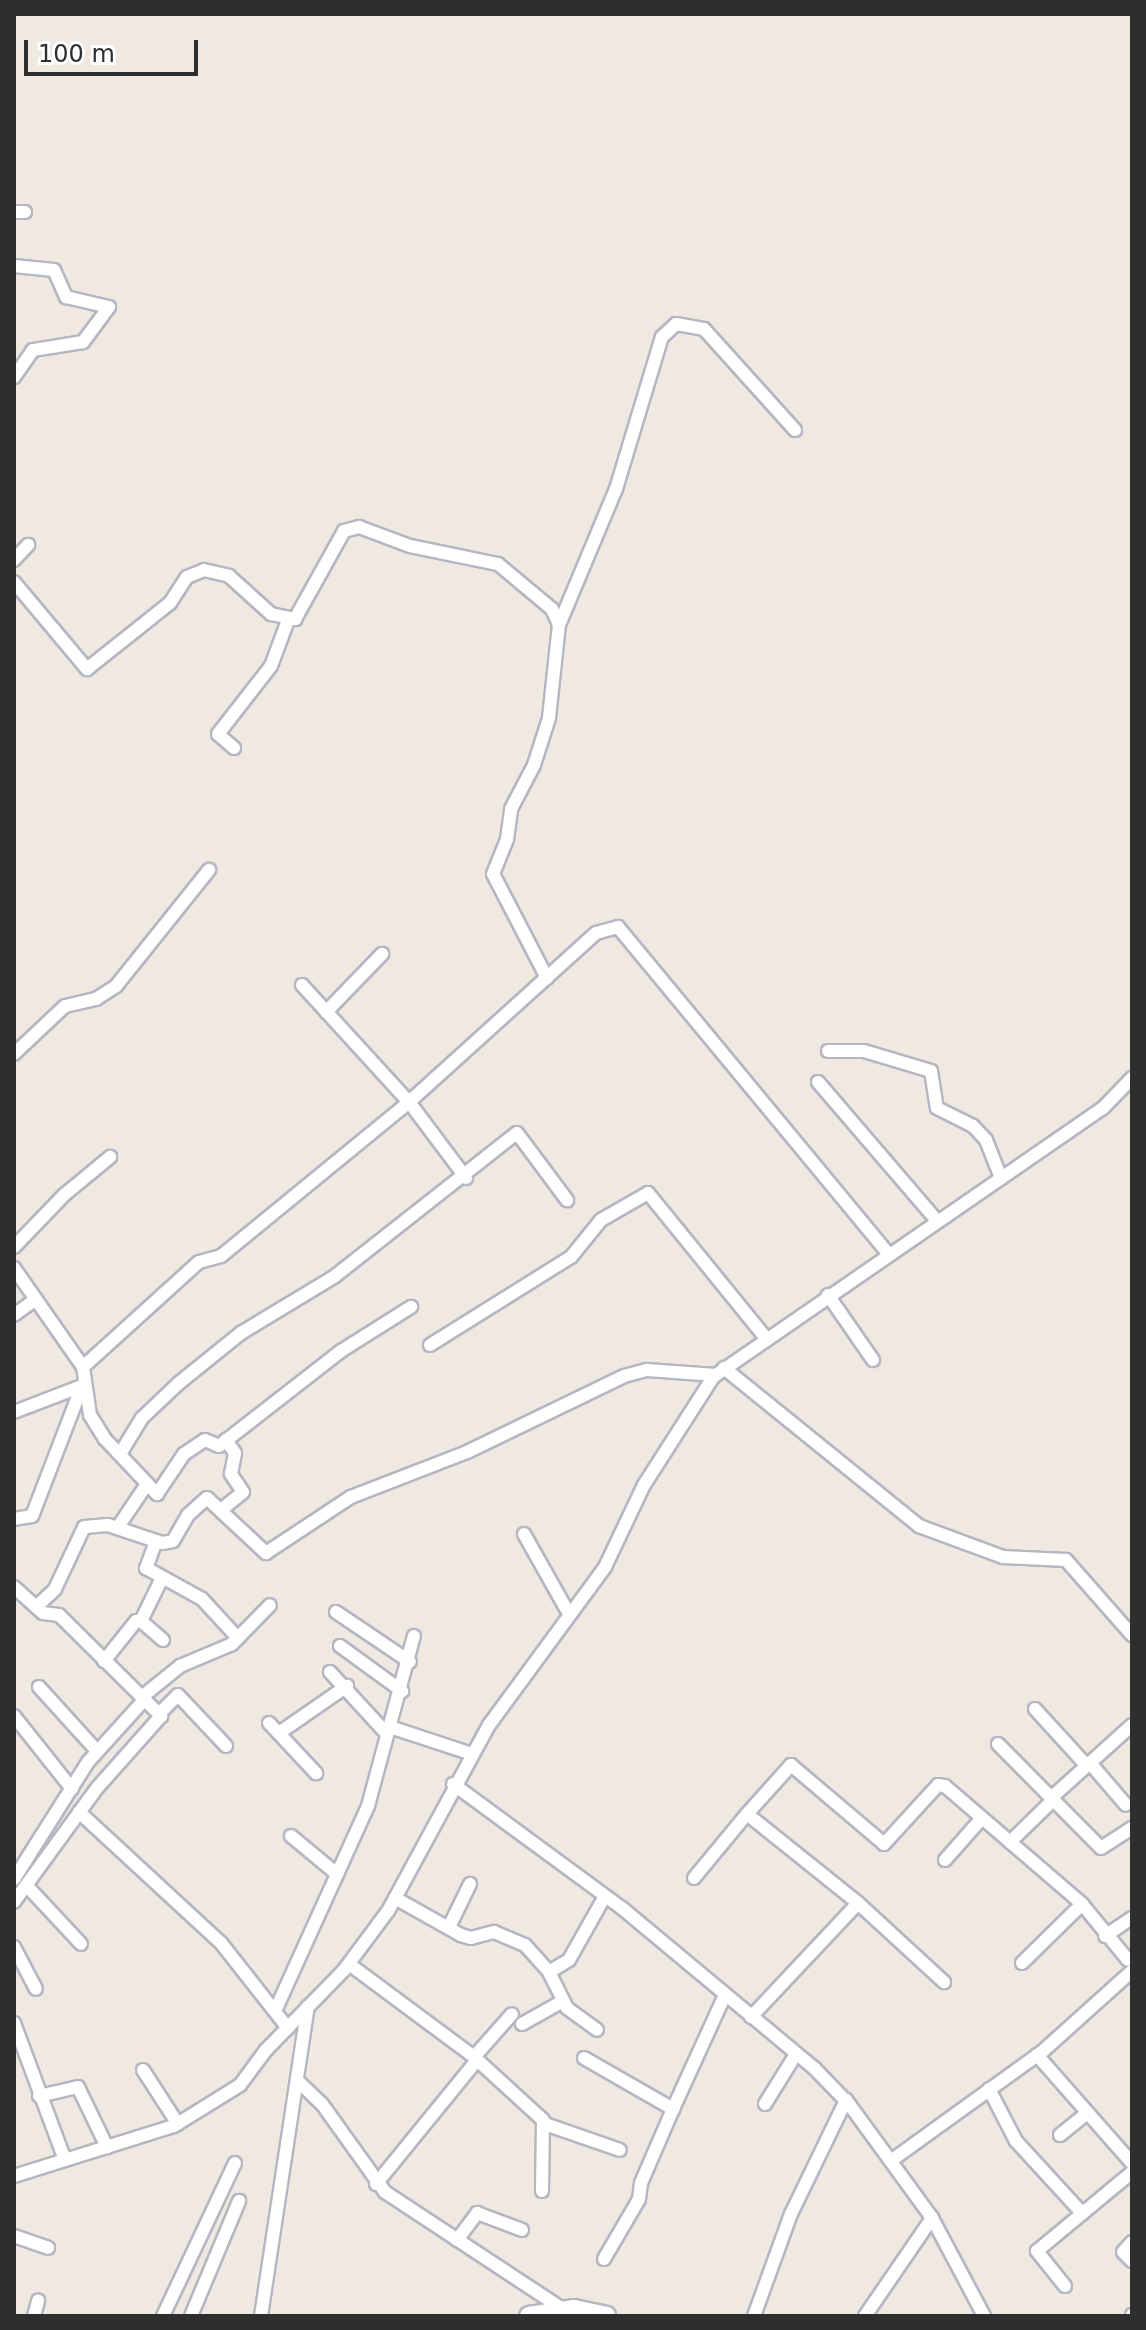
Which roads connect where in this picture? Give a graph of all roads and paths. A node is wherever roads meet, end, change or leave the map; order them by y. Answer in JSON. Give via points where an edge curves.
{"nodes":[{"id":1,"x":14,"y":266,"type":"edge"},
{"id":2,"x":14,"y":377,"type":"edge"},
{"id":3,"x":795,"y":430,"type":"dead end"},
{"id":4,"x":28,"y":545,"type":"dead end"},
{"id":5,"x":14,"y":560,"type":"edge"},
{"id":6,"x":14,"y":582,"type":"edge"},
{"id":7,"x":288,"y":620,"type":"junction"},
{"id":8,"x":559,"y":625,"type":"junction"},
{"id":9,"x":234,"y":748,"type":"dead end"},
{"id":10,"x":209,"y":870,"type":"dead end"},
{"id":11,"x":382,"y":954,"type":"dead end"},
{"id":12,"x":547,"y":978,"type":"junction"},
{"id":13,"x":302,"y":985,"type":"dead end"},
{"id":14,"x":326,"y":1012,"type":"junction"},
{"id":15,"x":828,"y":1051,"type":"dead end"},
{"id":16,"x":14,"y":1054,"type":"edge"},
{"id":17,"x":1132,"y":1078,"type":"edge"},
{"id":18,"x":818,"y":1082,"type":"dead end"},
{"id":19,"x":409,"y":1102,"type":"junction"},
{"id":20,"x":110,"y":1157,"type":"dead end"},
{"id":21,"x":466,"y":1178,"type":"junction"},
{"id":22,"x":1001,"y":1178,"type":"junction"},
{"id":23,"x":567,"y":1200,"type":"dead end"},
{"id":24,"x":937,"y":1221,"type":"junction"},
{"id":25,"x":14,"y":1247,"type":"edge"},
{"id":26,"x":888,"y":1253,"type":"junction"},
{"id":27,"x":14,"y":1268,"type":"edge"},
{"id":28,"x":828,"y":1295,"type":"junction"},
{"id":29,"x":36,"y":1299,"type":"junction"},
{"id":30,"x":411,"y":1307,"type":"dead end"},
{"id":31,"x":14,"y":1315,"type":"edge"},
{"id":32,"x":766,"y":1338,"type":"junction"},
{"id":33,"x":430,"y":1345,"type":"dead end"},
{"id":34,"x":873,"y":1360,"type":"dead end"},
{"id":35,"x":83,"y":1367,"type":"junction"},
{"id":36,"x":720,"y":1371,"type":"junction"},
{"id":37,"x":82,"y":1386,"type":"junction"},
{"id":38,"x":14,"y":1412,"type":"edge"},
{"id":39,"x":226,"y":1440,"type":"junction"},
{"id":40,"x":120,"y":1454,"type":"junction"},
{"id":41,"x":147,"y":1484,"type":"junction"},
{"id":42,"x":221,"y":1510,"type":"junction"},
{"id":43,"x":14,"y":1519,"type":"edge"},
{"id":44,"x":118,"y":1527,"type":"junction"},
{"id":45,"x":524,"y":1534,"type":"dead end"},
{"id":46,"x":156,"y":1541,"type":"junction"},
{"id":47,"x":161,"y":1580,"type":"junction"},
{"id":48,"x":14,"y":1587,"type":"edge"},
{"id":49,"x":270,"y":1605,"type":"dead end"},
{"id":50,"x":36,"y":1607,"type":"junction"},
{"id":51,"x":336,"y":1612,"type":"dead end"},
{"id":52,"x":569,"y":1614,"type":"junction"},
{"id":53,"x":141,"y":1621,"type":"junction"},
{"id":54,"x":1132,"y":1635,"type":"edge"},
{"id":55,"x":414,"y":1636,"type":"dead end"},
{"id":56,"x":238,"y":1638,"type":"junction"},
{"id":57,"x":163,"y":1640,"type":"dead end"},
{"id":58,"x":340,"y":1646,"type":"dead end"},
{"id":59,"x":104,"y":1661,"type":"junction"},
{"id":60,"x":410,"y":1662,"type":"junction"},
{"id":61,"x":330,"y":1672,"type":"dead end"},
{"id":62,"x":347,"y":1686,"type":"junction"},
{"id":63,"x":39,"y":1687,"type":"dead end"},
{"id":64,"x":402,"y":1691,"type":"junction"},
{"id":65,"x":145,"y":1699,"type":"junction"},
{"id":66,"x":1035,"y":1709,"type":"dead end"},
{"id":67,"x":159,"y":1712,"type":"junction"},
{"id":68,"x":14,"y":1716,"type":"edge"},
{"id":69,"x":269,"y":1723,"type":"dead end"},
{"id":70,"x":1132,"y":1725,"type":"edge"},
{"id":71,"x":389,"y":1730,"type":"junction"},
{"id":72,"x":279,"y":1733,"type":"junction"},
{"id":73,"x":998,"y":1744,"type":"dead end"},
{"id":74,"x":226,"y":1746,"type":"dead end"},
{"id":75,"x":99,"y":1750,"type":"junction"},
{"id":76,"x":472,"y":1754,"type":"junction"},
{"id":77,"x":116,"y":1761,"type":"junction"},
{"id":78,"x":1088,"y":1765,"type":"junction"},
{"id":79,"x":316,"y":1773,"type":"dead end"},
{"id":80,"x":453,"y":1784,"type":"junction"},
{"id":81,"x":72,"y":1789,"type":"junction"},
{"id":82,"x":1052,"y":1799,"type":"junction"},
{"id":83,"x":1126,"y":1805,"type":"dead end"},
{"id":84,"x":79,"y":1812,"type":"junction"},
{"id":85,"x":747,"y":1814,"type":"junction"},
{"id":86,"x":982,"y":1818,"type":"junction"},
{"id":87,"x":1132,"y":1828,"type":"edge"},
{"id":88,"x":291,"y":1836,"type":"dead end"},
{"id":89,"x":1010,"y":1842,"type":"junction"},
{"id":90,"x":945,"y":1860,"type":"dead end"},
{"id":91,"x":28,"y":1874,"type":"junction"},
{"id":92,"x":337,"y":1874,"type":"junction"},
{"id":93,"x":694,"y":1878,"type":"dead end"},
{"id":94,"x":14,"y":1879,"type":"edge"},
{"id":95,"x":470,"y":1884,"type":"dead end"},
{"id":96,"x":605,"y":1896,"type":"junction"},
{"id":97,"x":395,"y":1898,"type":"junction"},
{"id":98,"x":14,"y":1902,"type":"edge"},
{"id":99,"x":858,"y":1903,"type":"junction"},
{"id":100,"x":1082,"y":1904,"type":"junction"},
{"id":101,"x":1129,"y":1921,"type":"edge"},
{"id":102,"x":449,"y":1927,"type":"junction"},
{"id":103,"x":1105,"y":1936,"type":"junction"},
{"id":104,"x":81,"y":1944,"type":"dead end"},
{"id":105,"x":14,"y":1947,"type":"edge"},
{"id":106,"x":1022,"y":1963,"type":"dead end"},
{"id":107,"x":349,"y":1964,"type":"junction"},
{"id":108,"x":1130,"y":1965,"type":"edge"},
{"id":109,"x":549,"y":1972,"type":"junction"},
{"id":110,"x":944,"y":1982,"type":"dead end"},
{"id":111,"x":36,"y":1989,"type":"dead end"},
{"id":112,"x":725,"y":1995,"type":"junction"},
{"id":113,"x":563,"y":2001,"type":"junction"},
{"id":114,"x":308,"y":2007,"type":"junction"},
{"id":115,"x":275,"y":2011,"type":"junction"},
{"id":116,"x":751,"y":2017,"type":"junction"},
{"id":117,"x":14,"y":2023,"type":"edge"},
{"id":118,"x":288,"y":2028,"type":"junction"},
{"id":119,"x":597,"y":2030,"type":"dead end"},
{"id":120,"x":796,"y":2054,"type":"junction"},
{"id":121,"x":1037,"y":2055,"type":"junction"},
{"id":122,"x":475,"y":2058,"type":"junction"},
{"id":123,"x":584,"y":2058,"type":"dead end"},
{"id":124,"x":143,"y":2070,"type":"dead end"},
{"id":125,"x":300,"y":2083,"type":"junction"},
{"id":126,"x":989,"y":2089,"type":"junction"},
{"id":127,"x":39,"y":2096,"type":"junction"},
{"id":128,"x":846,"y":2100,"type":"junction"},
{"id":129,"x":765,"y":2104,"type":"dead end"},
{"id":130,"x":673,"y":2109,"type":"junction"},
{"id":131,"x":1087,"y":2113,"type":"junction"},
{"id":132,"x":178,"y":2124,"type":"junction"},
{"id":133,"x":545,"y":2124,"type":"junction"},
{"id":134,"x":1060,"y":2135,"type":"dead end"},
{"id":135,"x":107,"y":2147,"type":"junction"},
{"id":136,"x":620,"y":2150,"type":"dead end"},
{"id":137,"x":65,"y":2160,"type":"junction"},
{"id":138,"x":892,"y":2160,"type":"junction"},
{"id":139,"x":235,"y":2163,"type":"dead end"},
{"id":140,"x":1132,"y":2163,"type":"edge"},
{"id":141,"x":1132,"y":2172,"type":"edge"},
{"id":142,"x":14,"y":2176,"type":"edge"},
{"id":143,"x":376,"y":2184,"type":"junction"},
{"id":144,"x":542,"y":2191,"type":"dead end"},
{"id":145,"x":239,"y":2201,"type":"dead end"},
{"id":146,"x":1082,"y":2213,"type":"junction"},
{"id":147,"x":932,"y":2218,"type":"junction"},
{"id":148,"x":522,"y":2230,"type":"dead end"},
{"id":149,"x":14,"y":2236,"type":"edge"},
{"id":150,"x":457,"y":2240,"type":"junction"},
{"id":151,"x":1132,"y":2242,"type":"edge"},
{"id":152,"x":48,"y":2248,"type":"dead end"},
{"id":153,"x":604,"y":2259,"type":"dead end"},
{"id":154,"x":1132,"y":2261,"type":"edge"},
{"id":155,"x":1065,"y":2286,"type":"dead end"},
{"id":156,"x":38,"y":2301,"type":"dead end"},
{"id":157,"x":564,"y":2310,"type":"junction"},
{"id":158,"x":34,"y":2316,"type":"edge"},
{"id":159,"x":163,"y":2316,"type":"edge"},
{"id":160,"x":191,"y":2316,"type":"edge"},
{"id":161,"x":261,"y":2316,"type":"edge"},
{"id":162,"x":529,"y":2316,"type":"edge"},
{"id":163,"x":606,"y":2316,"type":"edge"},
{"id":164,"x":754,"y":2316,"type":"edge"},
{"id":165,"x":865,"y":2316,"type":"edge"},
{"id":166,"x":984,"y":2316,"type":"edge"}],
"edges":[{"from":1,"to":2,"type":"street","via":[[54,270],[66,297],[109,307],[83,342],[33,350]]},
{"from":3,"to":8,"type":"street","via":[[704,329],[686,323],[668,329],[655,351],[616,489]]},
{"from":4,"to":5,"type":"street"},
{"from":6,"to":7,"type":"street","via":[[87,669],[170,603],[187,577],[204,570],[229,576],[271,614]]},
{"from":7,"to":8,"type":"street","via":[[301,616],[344,531],[359,527],[410,546],[498,564],[552,609]]},
{"from":7,"to":9,"type":"street","via":[[271,666],[218,734]]},
{"from":8,"to":12,"type":"street","via":[[549,718],[534,765],[508,817],[507,839],[493,874]]},
{"from":10,"to":16,"type":"street","via":[[116,986],[96,999],[65,1006]]},
{"from":11,"to":14,"type":"street"},
{"from":12,"to":19,"type":"street"},
{"from":12,"to":26,"type":"street","via":[[596,933],[618,927]]},
{"from":13,"to":14,"type":"street"},
{"from":14,"to":19,"type":"street"},
{"from":15,"to":22,"type":"street","via":[[864,1051],[931,1071],[937,1108],[973,1126],[995,1154]]},
{"from":17,"to":22,"type":"street","via":[[1103,1108]]},
{"from":18,"to":24,"type":"street"},
{"from":19,"to":21,"type":"street"},
{"from":19,"to":35,"type":"street","via":[[221,1256],[199,1262]]},
{"from":20,"to":25,"type":"street"},
{"from":21,"to":23,"type":"street","via":[[521,1133]]},
{"from":21,"to":40,"type":"street","via":[[335,1276],[241,1333],[142,1418]]},
{"from":22,"to":24,"type":"street"},
{"from":24,"to":26,"type":"street"},
{"from":26,"to":28,"type":"street"},
{"from":27,"to":29,"type":"street"},
{"from":28,"to":32,"type":"street"},
{"from":28,"to":34,"type":"street"},
{"from":29,"to":31,"type":"street"},
{"from":29,"to":35,"type":"street"},
{"from":30,"to":39,"type":"street","via":[[341,1351]]},
{"from":32,"to":33,"type":"street","via":[[648,1193],[601,1220],[571,1257]]},
{"from":32,"to":36,"type":"street"},
{"from":35,"to":37,"type":"street"},
{"from":36,"to":42,"type":"street","via":[[647,1370],[624,1376],[480,1447],[351,1497],[266,1553]]},
{"from":36,"to":52,"type":"street","via":[[668,1444],[605,1567]]},
{"from":36,"to":54,"type":"street","via":[[911,1521],[1003,1557],[1066,1560]]},
{"from":37,"to":38,"type":"street"},
{"from":37,"to":40,"type":"street","via":[[90,1415]]},
{"from":37,"to":43,"type":"street","via":[[32,1516]]},
{"from":39,"to":41,"type":"street","via":[[219,1446],[205,1440],[184,1454],[157,1494]]},
{"from":39,"to":42,"type":"street","via":[[235,1453],[231,1474],[243,1492]]},
{"from":40,"to":41,"type":"street"},
{"from":41,"to":44,"type":"street"},
{"from":42,"to":46,"type":"street","via":[[204,1498],[173,1541]]},
{"from":44,"to":46,"type":"street"},
{"from":44,"to":50,"type":"street","via":[[84,1527],[55,1589]]},
{"from":45,"to":52,"type":"street"},
{"from":46,"to":47,"type":"street","via":[[144,1567]]},
{"from":47,"to":53,"type":"street"},
{"from":47,"to":56,"type":"street","via":[[179,1583],[202,1599]]},
{"from":48,"to":50,"type":"street"},
{"from":49,"to":56,"type":"street"},
{"from":50,"to":59,"type":"street","via":[[59,1615]]},
{"from":51,"to":60,"type":"street"},
{"from":52,"to":76,"type":"street"},
{"from":53,"to":57,"type":"street"},
{"from":53,"to":59,"type":"street"},
{"from":55,"to":60,"type":"street"},
{"from":56,"to":65,"type":"street","via":[[180,1666]]},
{"from":58,"to":64,"type":"street"},
{"from":59,"to":65,"type":"street"},
{"from":60,"to":64,"type":"street"},
{"from":61,"to":62,"type":"street"},
{"from":62,"to":71,"type":"street"},
{"from":62,"to":72,"type":"street"},
{"from":63,"to":75,"type":"street"},
{"from":64,"to":71,"type":"street"},
{"from":65,"to":67,"type":"street"},
{"from":65,"to":75,"type":"street"},
{"from":66,"to":78,"type":"street"},
{"from":67,"to":74,"type":"street","via":[[178,1695]]},
{"from":67,"to":77,"type":"street"},
{"from":68,"to":81,"type":"street"},
{"from":69,"to":72,"type":"street"},
{"from":70,"to":78,"type":"street"},
{"from":71,"to":76,"type":"street"},
{"from":71,"to":92,"type":"street","via":[[368,1806]]},
{"from":72,"to":79,"type":"street"},
{"from":73,"to":82,"type":"street"},
{"from":75,"to":77,"type":"street"},
{"from":75,"to":81,"type":"street"},
{"from":76,"to":80,"type":"street"},
{"from":77,"to":84,"type":"street"},
{"from":78,"to":82,"type":"street"},
{"from":78,"to":83,"type":"street"},
{"from":80,"to":96,"type":"street"},
{"from":80,"to":97,"type":"street"},
{"from":81,"to":91,"type":"street"},
{"from":82,"to":87,"type":"street","via":[[1101,1848]]},
{"from":82,"to":89,"type":"street"},
{"from":84,"to":91,"type":"street"},
{"from":84,"to":115,"type":"street","via":[[221,1943]]},
{"from":85,"to":86,"type":"street","via":[[791,1765],[881,1843],[887,1843],[938,1785]]},
{"from":85,"to":93,"type":"street"},
{"from":85,"to":99,"type":"street"},
{"from":86,"to":89,"type":"street"},
{"from":86,"to":90,"type":"street"},
{"from":88,"to":92,"type":"street"},
{"from":89,"to":100,"type":"street"},
{"from":91,"to":94,"type":"street"},
{"from":91,"to":98,"type":"street"},
{"from":91,"to":104,"type":"street"},
{"from":92,"to":115,"type":"street"},
{"from":95,"to":102,"type":"street"},
{"from":96,"to":109,"type":"street","via":[[569,1960]]},
{"from":96,"to":112,"type":"street"},
{"from":97,"to":102,"type":"street"},
{"from":97,"to":107,"type":"street"},
{"from":99,"to":110,"type":"street"},
{"from":99,"to":116,"type":"street"},
{"from":100,"to":103,"type":"street"},
{"from":100,"to":106,"type":"street"},
{"from":101,"to":103,"type":"street"},
{"from":102,"to":109,"type":"street","via":[[471,1938],[490,1932],[507,1936],[525,1945]]},
{"from":103,"to":108,"type":"street"},
{"from":105,"to":111,"type":"street"},
{"from":107,"to":114,"type":"street"},
{"from":107,"to":122,"type":"street"},
{"from":108,"to":121,"type":"street"},
{"from":109,"to":113,"type":"street"},
{"from":112,"to":116,"type":"street"},
{"from":112,"to":130,"type":"street"},
{"from":113,"to":119,"type":"street"},
{"from":113,"to":122,"type":"street","via":[[517,2019]]},
{"from":114,"to":118,"type":"street"},
{"from":114,"to":125,"type":"street"},
{"from":115,"to":118,"type":"street"},
{"from":116,"to":120,"type":"street"},
{"from":117,"to":127,"type":"street"},
{"from":118,"to":132,"type":"street","via":[[240,2085]]},
{"from":120,"to":128,"type":"street"},
{"from":120,"to":129,"type":"street"},
{"from":121,"to":126,"type":"street"},
{"from":121,"to":131,"type":"street"},
{"from":122,"to":133,"type":"street"},
{"from":122,"to":143,"type":"street"},
{"from":123,"to":130,"type":"street"},
{"from":124,"to":132,"type":"street"},
{"from":125,"to":143,"type":"street","via":[[322,2104]]},
{"from":125,"to":161,"type":"street"},
{"from":126,"to":138,"type":"street"},
{"from":126,"to":146,"type":"street","via":[[1016,2141]]},
{"from":127,"to":135,"type":"street","via":[[78,2087]]},
{"from":127,"to":137,"type":"street"},
{"from":128,"to":138,"type":"street"},
{"from":128,"to":164,"type":"street","via":[[791,2214]]},
{"from":130,"to":153,"type":"street","via":[[639,2199]]},
{"from":131,"to":134,"type":"street"},
{"from":131,"to":140,"type":"street"},
{"from":132,"to":135,"type":"street"},
{"from":133,"to":136,"type":"street"},
{"from":133,"to":144,"type":"street"},
{"from":135,"to":137,"type":"street"},
{"from":137,"to":142,"type":"street"},
{"from":138,"to":147,"type":"street"},
{"from":139,"to":159,"type":"street"},
{"from":141,"to":146,"type":"street"},
{"from":143,"to":150,"type":"street"},
{"from":145,"to":160,"type":"street"},
{"from":146,"to":155,"type":"street","via":[[1037,2251]]},
{"from":147,"to":165,"type":"street"},
{"from":147,"to":166,"type":"street"},
{"from":148,"to":150,"type":"street","via":[[477,2213]]},
{"from":149,"to":152,"type":"street"},
{"from":150,"to":157,"type":"street"},
{"from":151,"to":154,"type":"street","via":[[1123,2252]]},
{"from":156,"to":158,"type":"street"},
{"from":157,"to":162,"type":"main road"},
{"from":157,"to":163,"type":"main road"}]}
